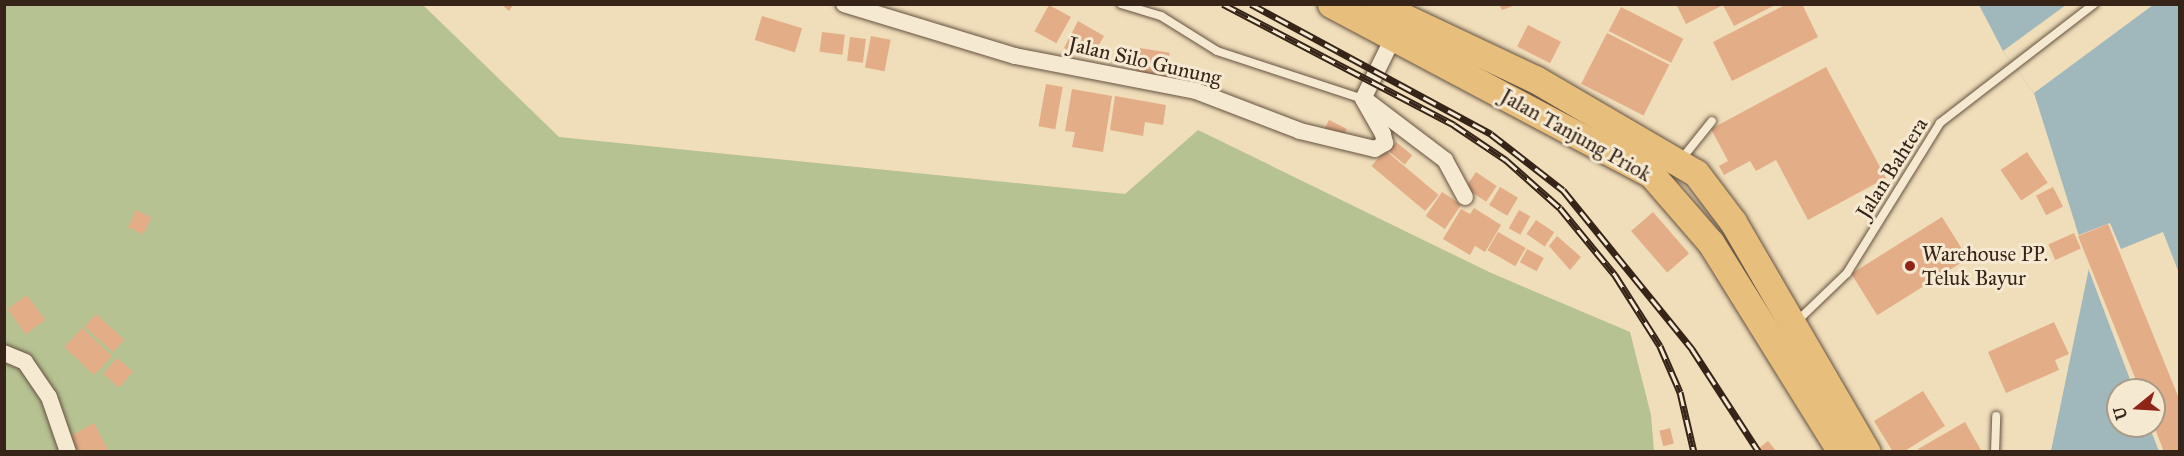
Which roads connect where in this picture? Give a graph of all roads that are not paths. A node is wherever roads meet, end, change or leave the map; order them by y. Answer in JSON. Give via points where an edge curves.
{"nodes":[{"id":1,"x":844,"y":4,"type":"edge"},
{"id":2,"x":1120,"y":4,"type":"edge"},
{"id":3,"x":1331,"y":4,"type":"edge"},
{"id":4,"x":2094,"y":4,"type":"edge"},
{"id":5,"x":1384,"y":17,"type":"edge"},
{"id":6,"x":1363,"y":99,"type":"junction"},
{"id":7,"x":1712,"y":121,"type":"dead end"},
{"id":8,"x":1680,"y":161,"type":"junction"},
{"id":9,"x":1465,"y":197,"type":"dead end"},
{"id":10,"x":1794,"y":323,"type":"junction"},
{"id":11,"x":4,"y":353,"type":"edge"},
{"id":12,"x":1996,"y":416,"type":"dead end"},
{"id":13,"x":68,"y":452,"type":"edge"},
{"id":14,"x":1841,"y":452,"type":"edge"},
{"id":15,"x":1866,"y":452,"type":"edge"},
{"id":16,"x":1995,"y":452,"type":"edge"}],
"edges":[{"from":1,"to":6,"type":"street","name":"Jalan Silo Gunung","via":[[1015,56],[1196,91],[1300,131],[1375,149],[1385,143],[1383,134]]},
{"from":2,"to":6,"type":"lane","via":[[1161,16],[1217,51]]},
{"from":3,"to":5,"type":"highway","name":"Jalan Tanjung Priok"},
{"from":4,"to":10,"type":"lane","name":"Jalan Bahtera","via":[[1940,123],[1847,273]]},
{"from":5,"to":6,"type":"street"},
{"from":5,"to":8,"type":"highway","name":"Jalan Tanjung Priok","via":[[1535,79]]},
{"from":5,"to":14,"type":"highway","name":"Jalan Tanjung Priok","via":[[1633,162],[1671,192],[1711,243]]},
{"from":6,"to":9,"type":"street","via":[[1445,160]]},
{"from":7,"to":8,"type":"lane"},
{"from":8,"to":10,"type":"highway","name":"Jalan Tanjung Priok","via":[[1716,195]]},
{"from":10,"to":15,"type":"highway","name":"Jalan Tanjung Priok"},
{"from":11,"to":13,"type":"street","via":[[25,362],[49,397]]},
{"from":12,"to":16,"type":"lane"}]}
